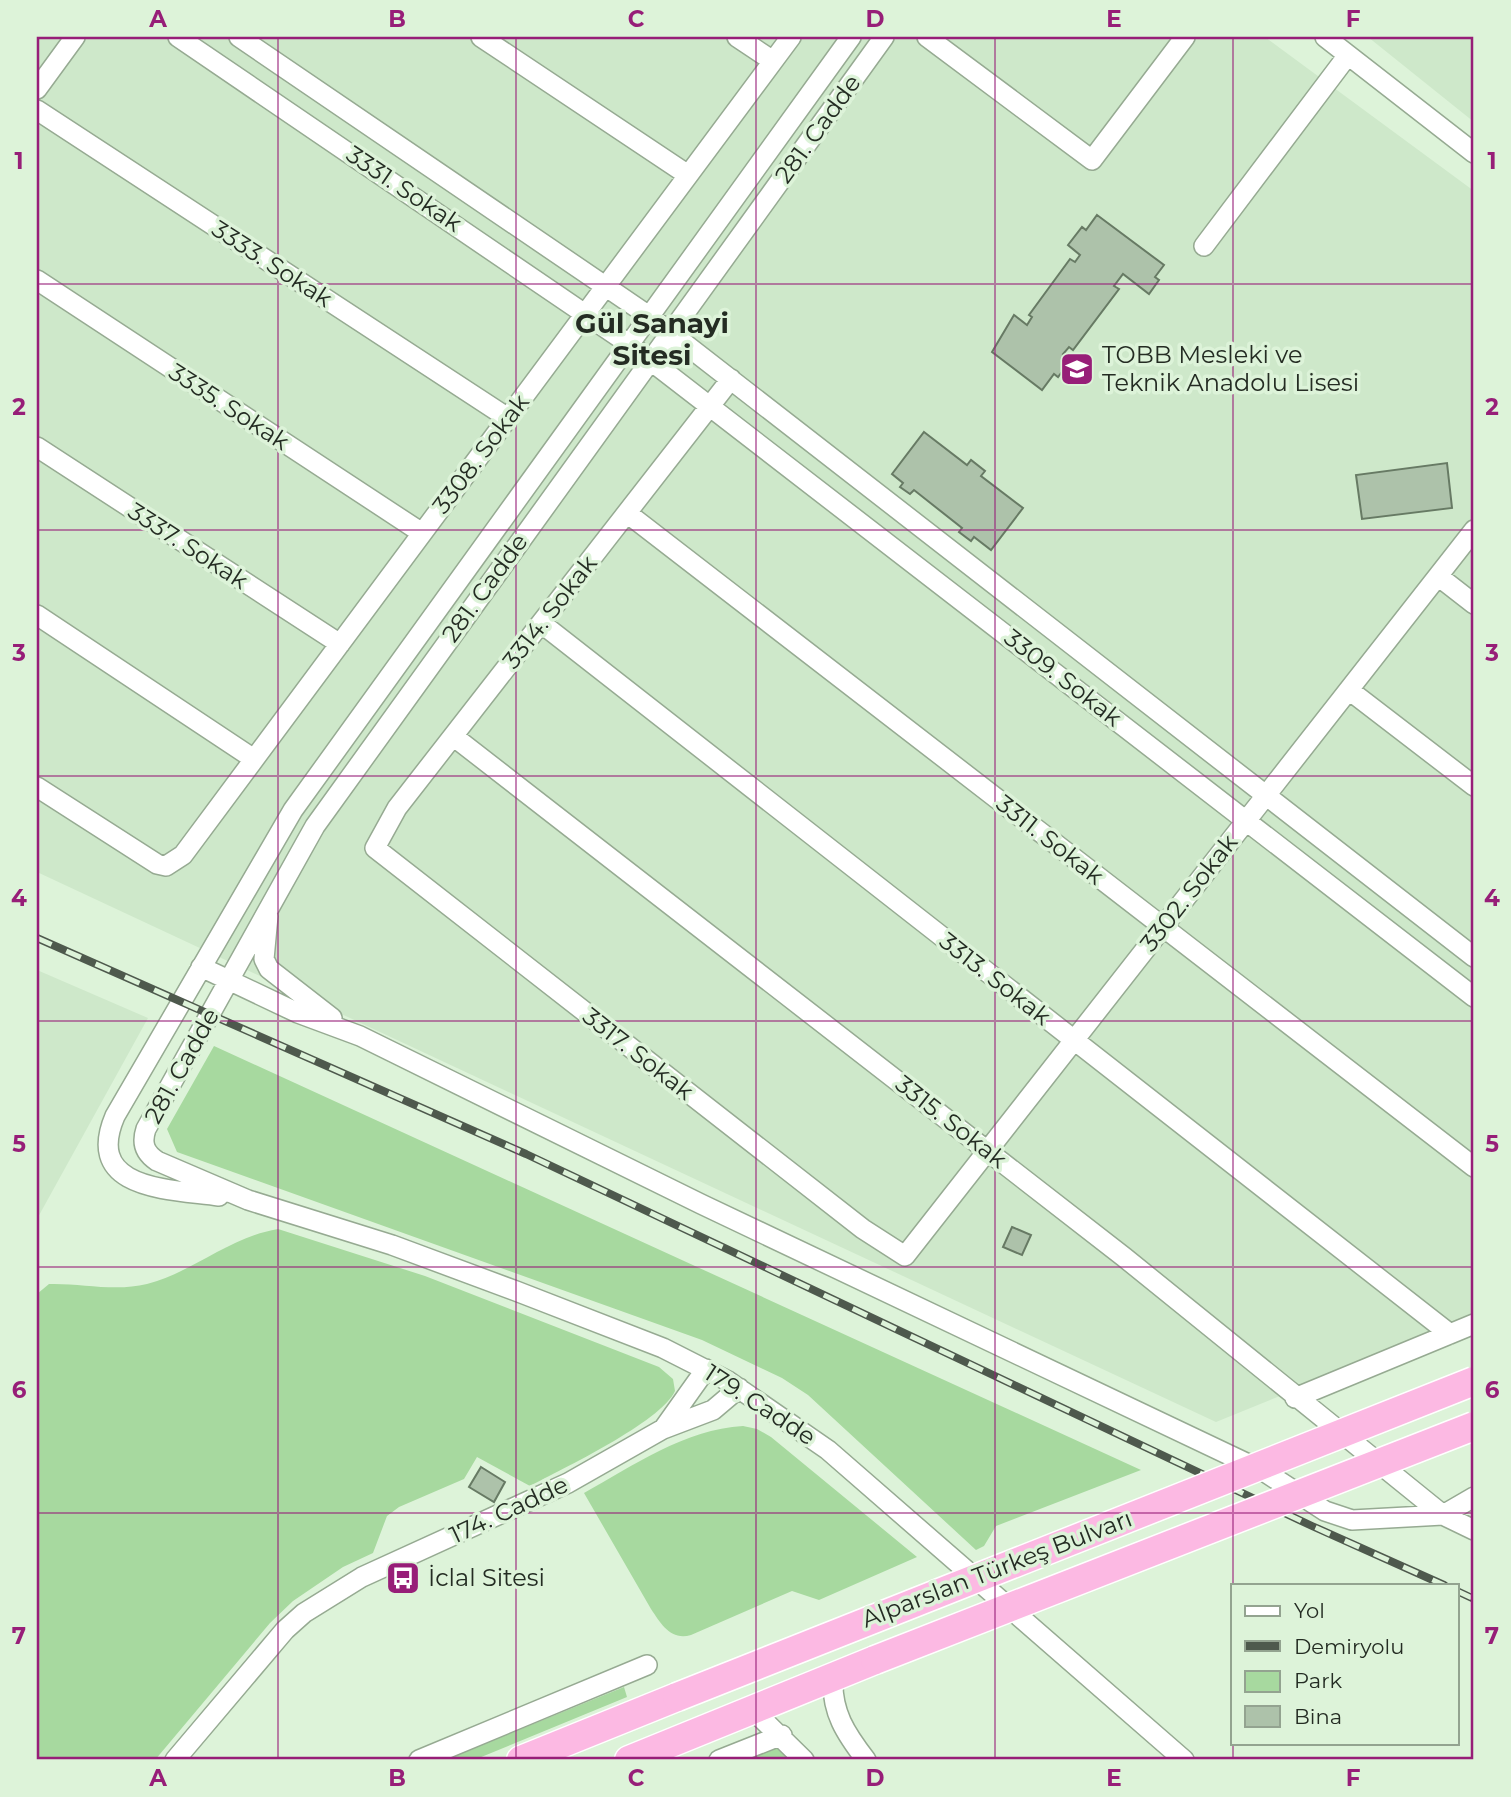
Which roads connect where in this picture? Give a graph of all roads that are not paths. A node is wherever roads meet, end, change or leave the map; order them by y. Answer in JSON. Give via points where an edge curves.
{"nodes":[{"id":1,"x":75,"y":37,"type":"edge"},
{"id":2,"x":178,"y":37,"type":"edge"},
{"id":3,"x":239,"y":37,"type":"edge"},
{"id":4,"x":481,"y":37,"type":"edge"},
{"id":5,"x":737,"y":37,"type":"edge"},
{"id":6,"x":791,"y":37,"type":"edge"},
{"id":7,"x":851,"y":37,"type":"edge"},
{"id":8,"x":884,"y":37,"type":"edge"},
{"id":9,"x":927,"y":37,"type":"edge"},
{"id":10,"x":1185,"y":37,"type":"edge"},
{"id":11,"x":1325,"y":37,"type":"edge"},
{"id":12,"x":1348,"y":55,"type":"junction"},
{"id":13,"x":773,"y":61,"type":"junction"},
{"id":14,"x":37,"y":89,"type":"edge"},
{"id":15,"x":37,"y":110,"type":"edge"},
{"id":16,"x":1474,"y":153,"type":"edge"},
{"id":17,"x":688,"y":175,"type":"junction"},
{"id":18,"x":1204,"y":246,"type":"dead end"},
{"id":19,"x":37,"y":280,"type":"edge"},
{"id":20,"x":607,"y":285,"type":"junction"},
{"id":21,"x":586,"y":313,"type":"junction"},
{"id":22,"x":649,"y":316,"type":"junction"},
{"id":23,"x":670,"y":332,"type":"junction"},
{"id":24,"x":629,"y":344,"type":"junction"},
{"id":25,"x":650,"y":360,"type":"junction"},
{"id":26,"x":731,"y":379,"type":"junction"},
{"id":27,"x":710,"y":405,"type":"junction"},
{"id":28,"x":508,"y":418,"type":"junction"},
{"id":29,"x":37,"y":447,"type":"edge"},
{"id":30,"x":626,"y":513,"type":"junction"},
{"id":31,"x":1474,"y":530,"type":"edge"},
{"id":32,"x":422,"y":534,"type":"junction"},
{"id":33,"x":1438,"y":576,"type":"junction"},
{"id":34,"x":1474,"y":604,"type":"edge"},
{"id":35,"x":37,"y":615,"type":"edge"},
{"id":36,"x":541,"y":623,"type":"junction"},
{"id":37,"x":340,"y":644,"type":"junction"},
{"id":38,"x":1349,"y":690,"type":"junction"},
{"id":39,"x":453,"y":736,"type":"junction"},
{"id":40,"x":254,"y":759,"type":"junction"},
{"id":41,"x":1474,"y":786,"type":"edge"},
{"id":42,"x":37,"y":787,"type":"edge"},
{"id":43,"x":1266,"y":795,"type":"junction"},
{"id":44,"x":1246,"y":821,"type":"junction"},
{"id":45,"x":374,"y":848,"type":"joint"},
{"id":46,"x":269,"y":905,"type":"junction"},
{"id":47,"x":1163,"y":927,"type":"junction"},
{"id":48,"x":1474,"y":957,"type":"edge"},
{"id":49,"x":201,"y":967,"type":"junction"},
{"id":50,"x":230,"y":981,"type":"junction"},
{"id":51,"x":1474,"y":997,"type":"edge"},
{"id":52,"x":359,"y":1036,"type":"junction"},
{"id":53,"x":1074,"y":1040,"type":"junction"},
{"id":54,"x":987,"y":1150,"type":"junction"},
{"id":55,"x":1474,"y":1167,"type":"edge"},
{"id":56,"x":248,"y":1200,"type":"junction"},
{"id":57,"x":905,"y":1256,"type":"joint"},
{"id":58,"x":1474,"y":1324,"type":"edge"},
{"id":59,"x":1450,"y":1334,"type":"junction"},
{"id":60,"x":706,"y":1369,"type":"junction"},
{"id":61,"x":1474,"y":1381,"type":"edge"},
{"id":62,"x":739,"y":1388,"type":"junction"},
{"id":63,"x":1295,"y":1398,"type":"junction"},
{"id":64,"x":1474,"y":1426,"type":"edge"},
{"id":65,"x":663,"y":1429,"type":"junction"},
{"id":66,"x":1474,"y":1497,"type":"edge"},
{"id":67,"x":1443,"y":1515,"type":"junction"},
{"id":68,"x":1474,"y":1530,"type":"edge"},
{"id":69,"x":647,"y":1665,"type":"dead end"},
{"id":70,"x":833,"y":1677,"type":"junction"},
{"id":71,"x":753,"y":1710,"type":"junction"},
{"id":72,"x":782,"y":1735,"type":"junction"},
{"id":73,"x":174,"y":1760,"type":"edge"},
{"id":74,"x":419,"y":1760,"type":"edge"},
{"id":75,"x":521,"y":1760,"type":"edge"},
{"id":76,"x":629,"y":1760,"type":"edge"},
{"id":77,"x":719,"y":1760,"type":"edge"},
{"id":78,"x":804,"y":1760,"type":"edge"},
{"id":79,"x":866,"y":1760,"type":"edge"},
{"id":80,"x":1184,"y":1760,"type":"edge"}],
"edges":[{"from":1,"to":14,"type":"street"},
{"from":2,"to":21,"type":"street","name":"3331. Sokak"},
{"from":3,"to":20,"type":"street","name":"3331. Sokak"},
{"from":4,"to":17,"type":"street"},
{"from":5,"to":13,"type":"street"},
{"from":6,"to":13,"type":"street","name":"3308. Sokak"},
{"from":7,"to":22,"type":"street","name":"281. Cadde"},
{"from":8,"to":23,"type":"street","name":"281. Cadde"},
{"from":9,"to":10,"type":"street","via":[[1092,160]]},
{"from":11,"to":12,"type":"street"},
{"from":12,"to":16,"type":"street"},
{"from":12,"to":18,"type":"street"},
{"from":13,"to":17,"type":"street","name":"3308. Sokak"},
{"from":15,"to":28,"type":"street","name":"3333. Sokak"},
{"from":17,"to":20,"type":"street","name":"3308. Sokak"},
{"from":19,"to":32,"type":"street","name":"3335. Sokak"},
{"from":20,"to":21,"type":"street","name":"3308. Sokak"},
{"from":20,"to":22,"type":"street","name":"3331. Sokak"},
{"from":21,"to":24,"type":"street","name":"3331. Sokak"},
{"from":21,"to":28,"type":"street","name":"3308. Sokak"},
{"from":22,"to":23,"type":"street","name":"3331. Sokak"},
{"from":22,"to":24,"type":"street","name":"281. Cadde"},
{"from":23,"to":25,"type":"street","name":"281. Cadde"},
{"from":23,"to":26,"type":"street","name":"3309. Sokak"},
{"from":24,"to":25,"type":"street","name":"3331. Sokak"},
{"from":24,"to":49,"type":"street","name":"281. Cadde","via":[[293,810]]},
{"from":25,"to":27,"type":"street","name":"3309. Sokak"},
{"from":25,"to":46,"type":"street","name":"281. Cadde","via":[[345,782]]},
{"from":26,"to":27,"type":"street","name":"3314. Sokak"},
{"from":26,"to":43,"type":"street","name":"3309. Sokak"},
{"from":27,"to":30,"type":"street","name":"3314. Sokak"},
{"from":27,"to":44,"type":"street","name":"3309. Sokak"},
{"from":28,"to":32,"type":"street","name":"3308. Sokak"},
{"from":29,"to":37,"type":"street","name":"3337. Sokak"},
{"from":30,"to":36,"type":"street","name":"3314. Sokak"},
{"from":30,"to":47,"type":"street","name":"3311. Sokak"},
{"from":31,"to":33,"type":"street","name":"3302. Sokak"},
{"from":32,"to":37,"type":"street","name":"3308. Sokak"},
{"from":33,"to":34,"type":"street"},
{"from":33,"to":38,"type":"street","name":"3302. Sokak"},
{"from":35,"to":40,"type":"street"},
{"from":36,"to":39,"type":"street","name":"3314. Sokak"},
{"from":36,"to":53,"type":"street","name":"3313. Sokak"},
{"from":37,"to":40,"type":"street","name":"3308. Sokak"},
{"from":38,"to":41,"type":"street"},
{"from":38,"to":43,"type":"street","name":"3302. Sokak"},
{"from":39,"to":45,"type":"street","name":"3314. Sokak","via":[[397,808]]},
{"from":39,"to":54,"type":"street","name":"3315. Sokak"},
{"from":40,"to":42,"type":"street","name":"3308. Sokak","via":[[183,855],[166,866],[147,859]]},
{"from":43,"to":44,"type":"street","name":"3302. Sokak"},
{"from":43,"to":48,"type":"street","name":"3309. Sokak"},
{"from":44,"to":47,"type":"street","name":"3302. Sokak"},
{"from":44,"to":51,"type":"street","name":"3309. Sokak"},
{"from":45,"to":57,"type":"street","name":"3317. Sokak"},
{"from":46,"to":50,"type":"street","name":"281. Cadde"},
{"from":46,"to":52,"type":"street","via":[[264,959],[269,969]]},
{"from":47,"to":53,"type":"street","name":"3302. Sokak"},
{"from":47,"to":55,"type":"street","name":"3311. Sokak"},
{"from":49,"to":50,"type":"street"},
{"from":49,"to":56,"type":"street","name":"281. Cadde","via":[[115,1116],[109,1153],[121,1174],[139,1184]]},
{"from":50,"to":52,"type":"street"},
{"from":50,"to":56,"type":"street","name":"281. Cadde","via":[[146,1129],[143,1142],[152,1157],[166,1166]]},
{"from":52,"to":67,"type":"street","via":[[1265,1472],[1334,1515],[1362,1521]]},
{"from":53,"to":54,"type":"street","name":"3302. Sokak"},
{"from":53,"to":59,"type":"street","name":"3313. Sokak"},
{"from":54,"to":57,"type":"street","name":"3302. Sokak"},
{"from":54,"to":63,"type":"street","name":"3315. Sokak"},
{"from":56,"to":60,"type":"street","name":"179. Cadde","via":[[452,1266]]},
{"from":58,"to":59,"type":"street"},
{"from":59,"to":63,"type":"street"},
{"from":60,"to":62,"type":"street","name":"179. Cadde"},
{"from":60,"to":65,"type":"street"},
{"from":61,"to":75,"type":"highway","name":"Alparslan Türkeş Bulvarı","bridge":true},
{"from":62,"to":65,"type":"street","name":"174. Cadde","via":[[713,1410]]},
{"from":62,"to":80,"type":"street","name":"179. Cadde","via":[[866,1481]]},
{"from":63,"to":67,"type":"street","name":"3315. Sokak"},
{"from":64,"to":70,"type":"highway","name":"Alparslan Türkeş Bulvarı","bridge":true},
{"from":65,"to":73,"type":"street","name":"174. Cadde","via":[[568,1483],[362,1577],[321,1601],[263,1654]]},
{"from":66,"to":67,"type":"street"},
{"from":67,"to":68,"type":"street","name":"3315. Sokak"},
{"from":69,"to":74,"type":"street"},
{"from":70,"to":71,"type":"highway","name":"Alparslan Türkeş Bulvarı"},
{"from":70,"to":79,"type":"street","via":[[835,1709]]},
{"from":71,"to":72,"type":"street"},
{"from":71,"to":76,"type":"highway","name":"Alparslan Türkeş Bulvarı"},
{"from":72,"to":77,"type":"street"},
{"from":72,"to":78,"type":"street"}]}
